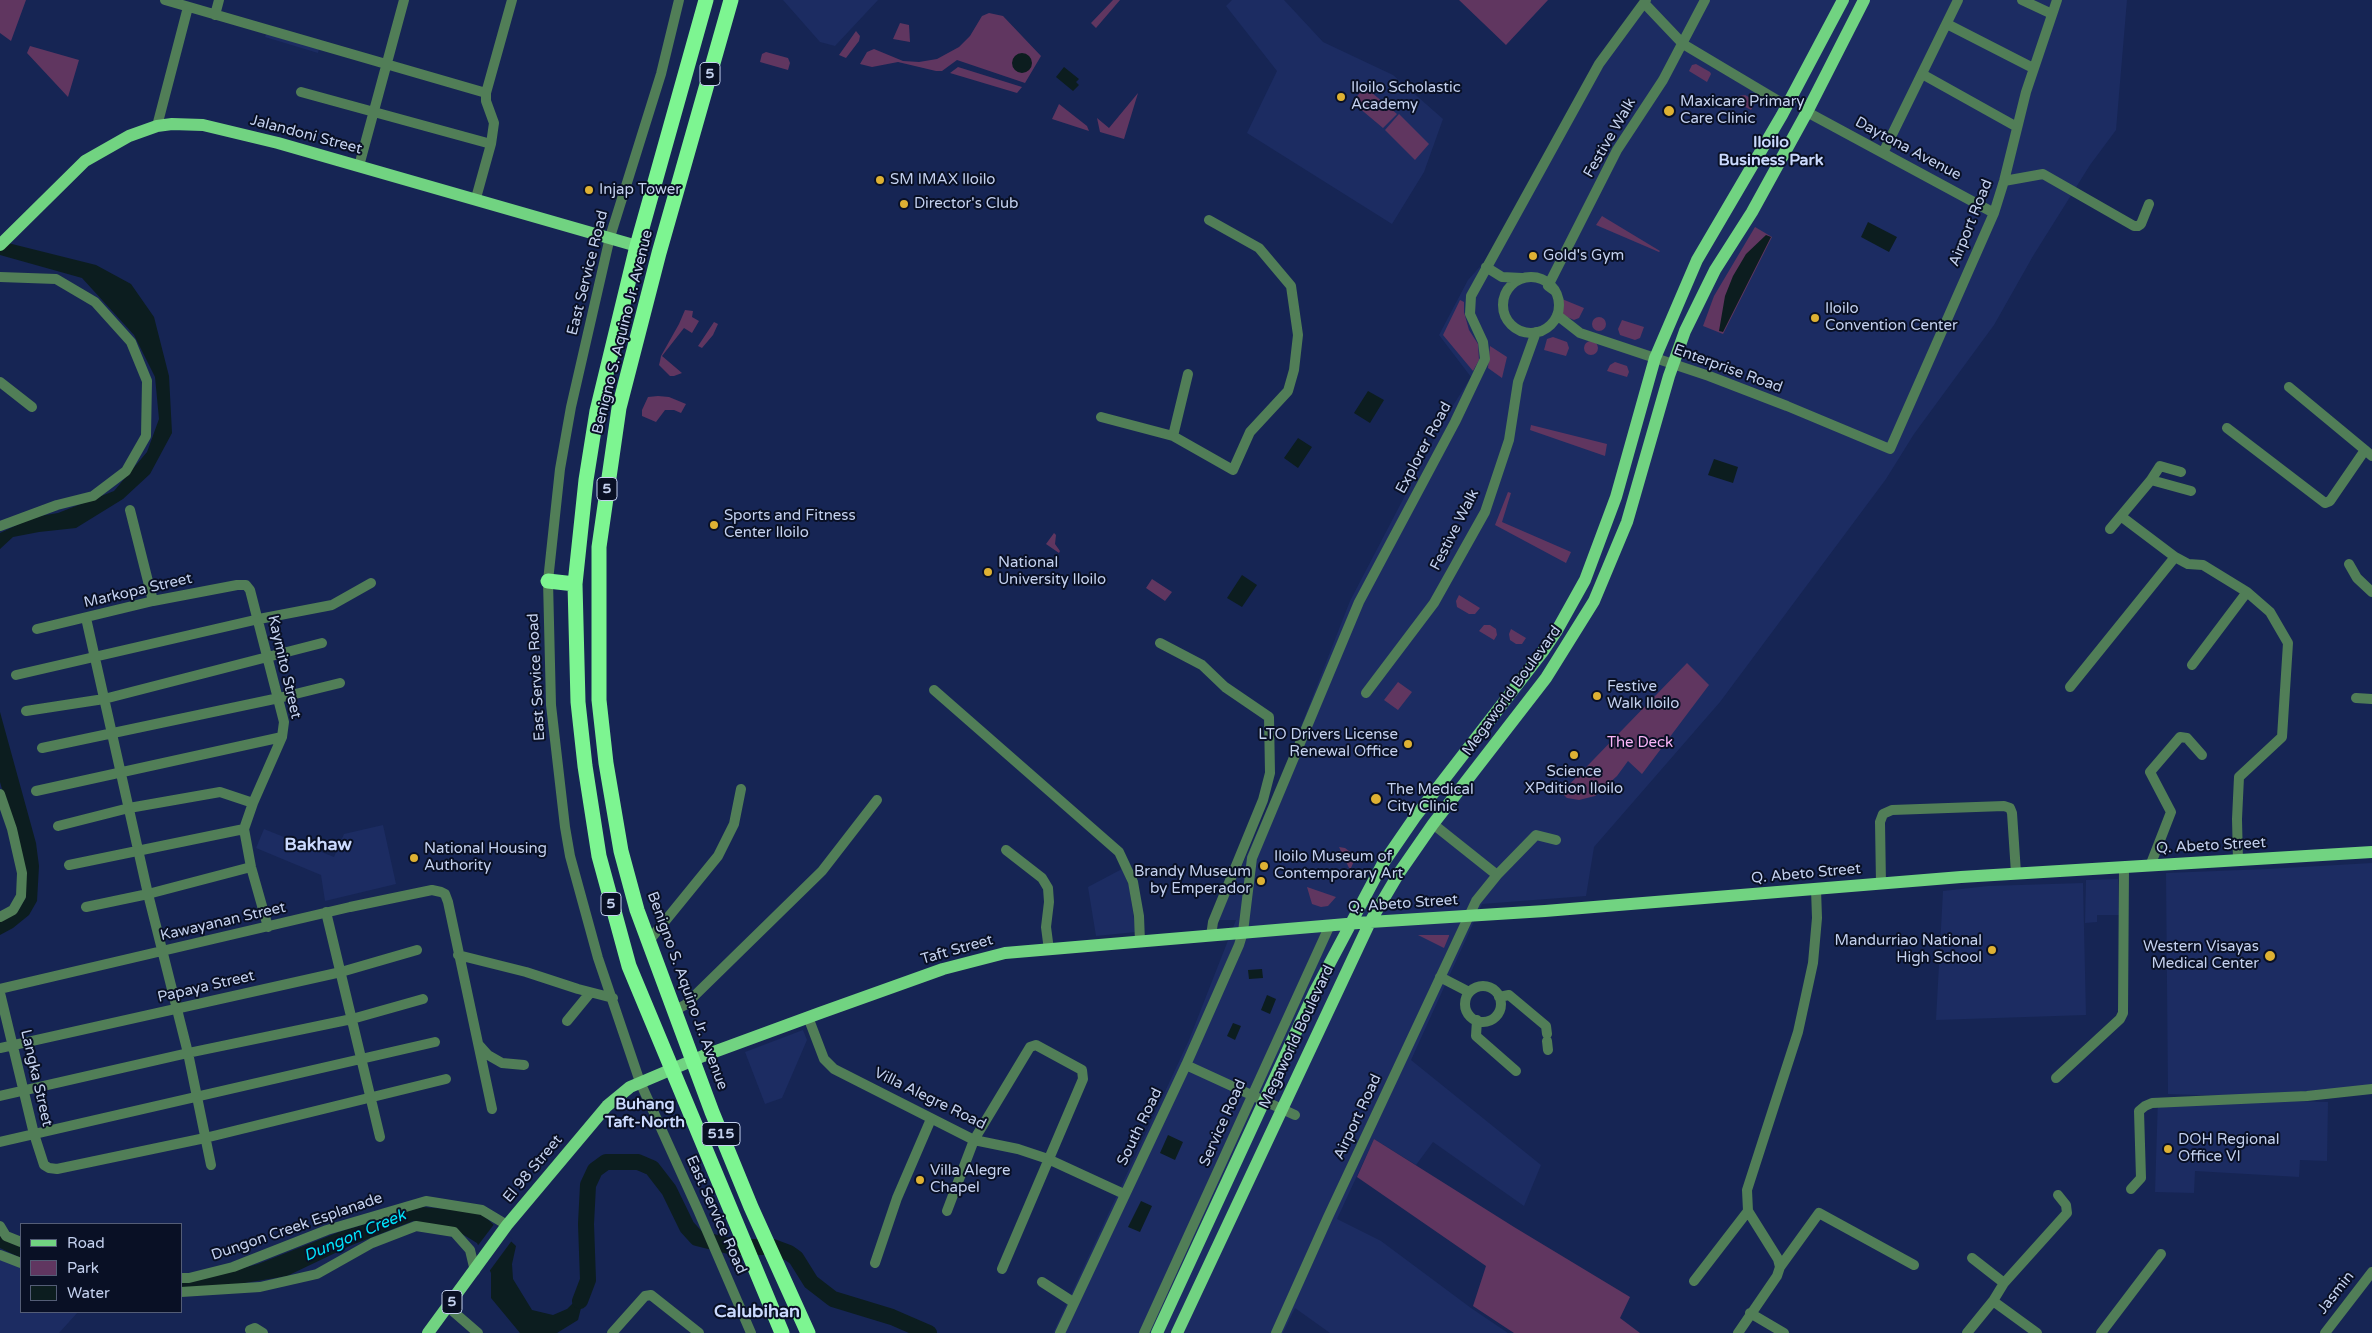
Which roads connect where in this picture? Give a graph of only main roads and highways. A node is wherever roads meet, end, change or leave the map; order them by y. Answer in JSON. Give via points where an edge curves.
{"nodes":[{"id":1,"x":706,"y":0,"type":"edge"},
{"id":2,"x":731,"y":0,"type":"edge"},
{"id":3,"x":1843,"y":0,"type":"edge"},
{"id":4,"x":1864,"y":0,"type":"edge"},
{"id":5,"x":4,"y":241,"type":"edge"},
{"id":6,"x":637,"y":246,"type":"junction"},
{"id":7,"x":1669,"y":324,"type":"junction"},
{"id":8,"x":1685,"y":331,"type":"junction"},
{"id":9,"x":1642,"y":406,"type":"junction"},
{"id":10,"x":1660,"y":410,"type":"junction"},
{"id":11,"x":548,"y":581,"type":"road end"},
{"id":12,"x":575,"y":584,"type":"junction"},
{"id":13,"x":603,"y":731,"type":"junction"},
{"id":14,"x":580,"y":732,"type":"junction"},
{"id":15,"x":2372,"y":852,"type":"edge"},
{"id":16,"x":1382,"y":865,"type":"junction"},
{"id":17,"x":1397,"y":876,"type":"junction"},
{"id":18,"x":1370,"y":922,"type":"junction"},
{"id":19,"x":1350,"y":924,"type":"junction"},
{"id":20,"x":1243,"y":932,"type":"joint"},
{"id":21,"x":1329,"y":963,"type":"junction"},
{"id":22,"x":1346,"y":970,"type":"junction"},
{"id":23,"x":693,"y":1060,"type":"junction"},
{"id":24,"x":1283,"y":1060,"type":"junction"},
{"id":25,"x":672,"y":1068,"type":"junction"},
{"id":26,"x":1301,"y":1068,"type":"junction"},
{"id":27,"x":1241,"y":1150,"type":"junction"},
{"id":28,"x":1260,"y":1156,"type":"junction"},
{"id":29,"x":428,"y":1333,"type":"edge"},
{"id":30,"x":782,"y":1333,"type":"edge"},
{"id":31,"x":808,"y":1333,"type":"edge"},
{"id":32,"x":1157,"y":1333,"type":"edge"},
{"id":33,"x":1177,"y":1333,"type":"edge"}],
"edges":[{"from":1,"to":6,"type":"highway","name":"Benigno S. Aquino Jr. Avenue","number":"5"},
{"from":2,"to":13,"type":"highway","name":"Benigno S. Aquino Jr. Avenue","number":"5","via":[[619,408],[599,547],[598,678]]},
{"from":3,"to":7,"type":"main road","name":"Megaworld Boulevard","via":[[1787,106],[1697,260]]},
{"from":4,"to":8,"type":"main road","name":"Megaworld Boulevard","via":[[1807,112],[1752,212],[1715,270]]},
{"from":5,"to":6,"type":"main road","name":"Jalandoni Street","via":[[85,161],[119,141],[157,126],[203,125],[476,198]]},
{"from":6,"to":12,"type":"highway","name":"Benigno S. Aquino Jr. Avenue","number":"5","via":[[597,411]]},
{"from":7,"to":8,"type":"main road","via":[[1668,329],[1673,335]]},
{"from":7,"to":9,"type":"main road","name":"Megaworld Boulevard","via":[[1655,358]]},
{"from":8,"to":10,"type":"main road","name":"Megaworld Boulevard"},
{"from":9,"to":10,"type":"main road","via":[[1654,397]]},
{"from":9,"to":16,"type":"main road","name":"Megaworld Boulevard","via":[[1607,523],[1585,580],[1569,610],[1536,661],[1415,817]]},
{"from":10,"to":17,"type":"main road","name":"Megaworld Boulevard","via":[[1627,522],[1582,622],[1546,678],[1433,824]]},
{"from":11,"to":12,"type":"highway"},
{"from":12,"to":14,"type":"highway","name":"Benigno S. Aquino Jr. Avenue","number":"5"},
{"from":13,"to":14,"type":"highway"},
{"from":13,"to":23,"type":"highway","name":"Benigno S. Aquino Jr. Avenue","number":"5","via":[[621,851],[648,942]]},
{"from":14,"to":25,"type":"highway","name":"Benigno S. Aquino Jr. Avenue","number":"5","via":[[599,856],[614,917],[630,966]]},
{"from":15,"to":18,"type":"main road","name":"Q. Abeto Street","via":[[2016,874]]},
{"from":16,"to":17,"type":"main road","via":[[1384,877]]},
{"from":16,"to":19,"type":"main road","name":"Megaworld Boulevard"},
{"from":17,"to":18,"type":"main road","name":"Megaworld Boulevard"},
{"from":18,"to":19,"type":"main road","name":"Q. Abeto Street"},
{"from":18,"to":22,"type":"main road","name":"Megaworld Boulevard"},
{"from":19,"to":20,"type":"main road","name":"Q. Abeto Street"},
{"from":19,"to":21,"type":"main road","name":"Megaworld Boulevard"},
{"from":20,"to":23,"type":"main road","name":"Taft Street","via":[[1005,953],[943,970]]},
{"from":21,"to":22,"type":"main road","via":[[1341,958]]},
{"from":21,"to":24,"type":"main road","name":"Megaworld Boulevard"},
{"from":22,"to":26,"type":"main road","name":"Megaworld Boulevard"},
{"from":23,"to":25,"type":"main road","name":"El 98 Street","number":"5"},
{"from":23,"to":31,"type":"highway","name":"Benigno S. Aquino Jr. Avenue","number":"515","via":[[751,1207]]},
{"from":24,"to":26,"type":"main road","via":[[1288,1074]]},
{"from":24,"to":27,"type":"main road","name":"Megaworld Boulevard"},
{"from":25,"to":29,"type":"main road","name":"El 98 Street","number":"5","via":[[630,1087],[607,1106],[507,1225]]},
{"from":25,"to":30,"type":"highway","name":"Benigno S. Aquino Jr. Avenue","number":"515"},
{"from":26,"to":28,"type":"main road","name":"Megaworld Boulevard"},
{"from":27,"to":28,"type":"main road","via":[[1255,1143]]},
{"from":27,"to":32,"type":"main road","name":"Megaworld Boulevard"},
{"from":28,"to":33,"type":"main road","name":"Megaworld Boulevard"}]}
